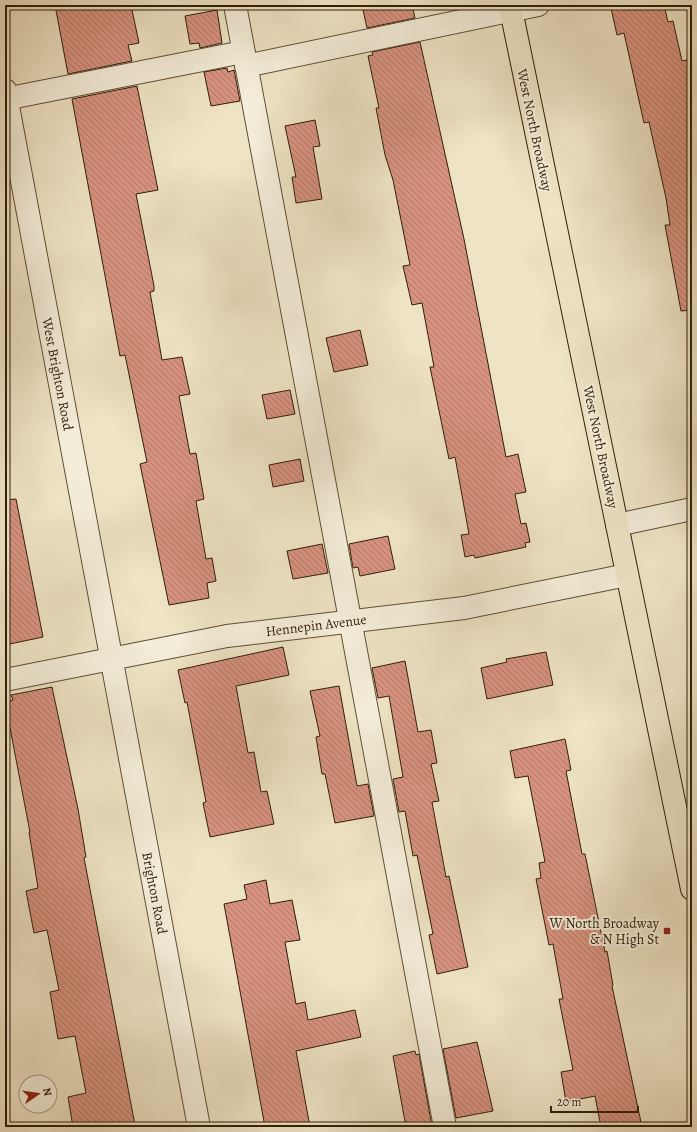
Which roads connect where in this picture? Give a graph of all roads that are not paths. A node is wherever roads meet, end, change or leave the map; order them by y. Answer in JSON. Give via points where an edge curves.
{"nodes":[{"id":1,"x":235,"y":5,"type":"edge"},
{"id":2,"x":538,"y":5,"type":"edge"},
{"id":3,"x":510,"y":8,"type":"edge"},
{"id":4,"x":245,"y":59,"type":"junction"},
{"id":5,"x":6,"y":96,"type":"edge"},
{"id":6,"x":692,"y":509,"type":"edge"},
{"id":7,"x":617,"y":525,"type":"junction"},
{"id":8,"x":627,"y":575,"type":"junction"},
{"id":9,"x":350,"y":621,"type":"junction"},
{"id":10,"x":111,"y":659,"type":"junction"},
{"id":11,"x":5,"y":680,"type":"edge"},
{"id":12,"x":692,"y":889,"type":"edge"},
{"id":13,"x":199,"y":1127,"type":"edge"},
{"id":14,"x":445,"y":1127,"type":"edge"}],
"edges":[{"from":1,"to":4,"type":"street"},
{"from":2,"to":3,"type":"street"},
{"from":3,"to":4,"type":"street"},
{"from":3,"to":7,"type":"main road","name":"West North Broadway"},
{"from":4,"to":5,"type":"street"},
{"from":4,"to":9,"type":"street"},
{"from":5,"to":10,"type":"street","name":"West Brighton Road"},
{"from":6,"to":7,"type":"street"},
{"from":7,"to":8,"type":"main road","name":"West North Broadway"},
{"from":8,"to":9,"type":"street","name":"Hennepin Avenue","via":[[464,608]]},
{"from":8,"to":12,"type":"main road","name":"West North Broadway"},
{"from":9,"to":10,"type":"street","name":"Hennepin Avenue","via":[[227,636]]},
{"from":9,"to":14,"type":"street"},
{"from":10,"to":11,"type":"street","name":"Hennepin Avenue"},
{"from":10,"to":13,"type":"street","name":"Brighton Road"}]}
